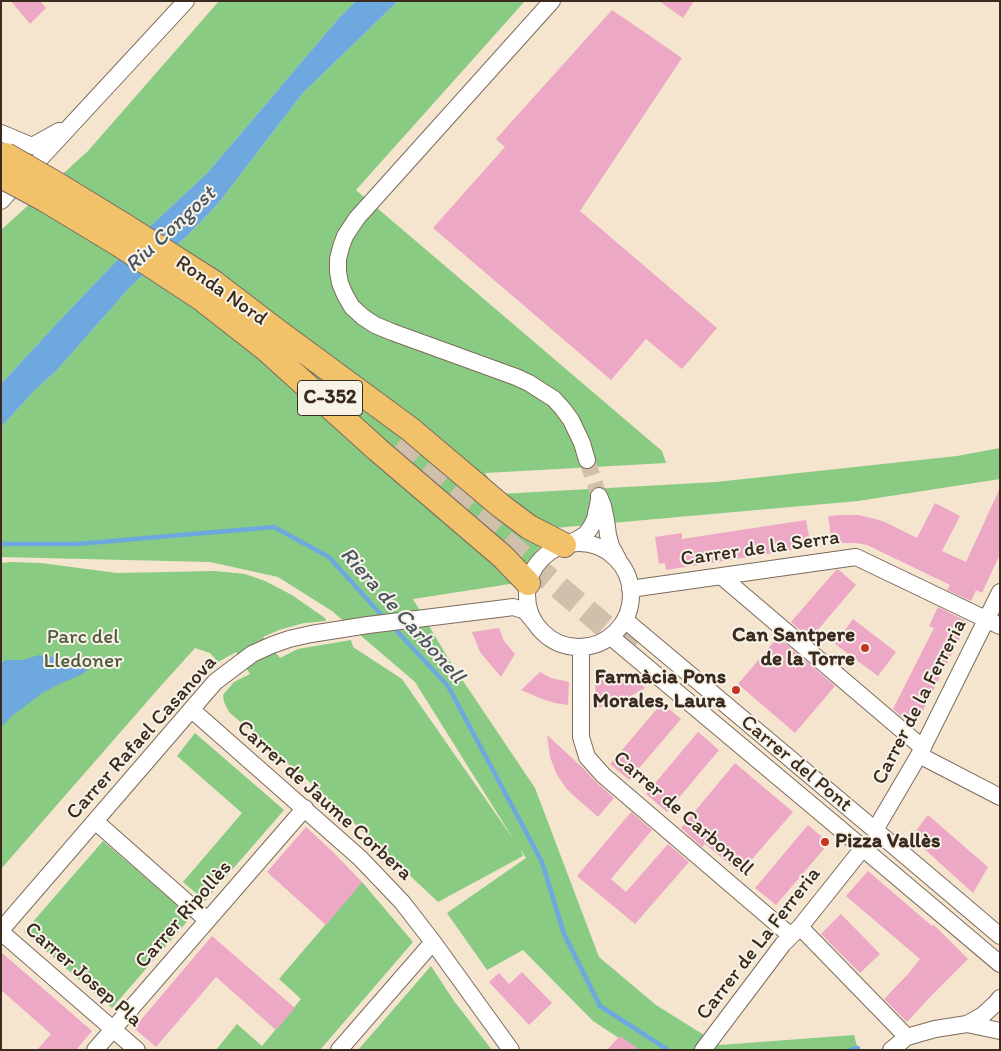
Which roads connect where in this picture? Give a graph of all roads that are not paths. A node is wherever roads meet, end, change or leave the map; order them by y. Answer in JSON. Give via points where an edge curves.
{"nodes":[{"id":1,"x":186,"y":1,"type":"edge"},
{"id":2,"x":552,"y":1,"type":"edge"},
{"id":3,"x":78,"y":118,"type":"junction"},
{"id":4,"x":2,"y":154,"type":"edge"},
{"id":5,"x":1,"y":201,"type":"edge"},
{"id":6,"x":274,"y":342,"type":"junction"},
{"id":7,"x":397,"y":442,"type":"tunnel mouth"},
{"id":8,"x":588,"y":460,"type":"tunnel mouth"},
{"id":9,"x":567,"y":544,"type":"junction"},
{"id":10,"x":620,"y":563,"type":"junction"},
{"id":11,"x":721,"y":576,"type":"junction"},
{"id":12,"x":527,"y":586,"type":"junction"},
{"id":13,"x":630,"y":590,"type":"junction"},
{"id":14,"x":1000,"y":592,"type":"edge"},
{"id":15,"x":506,"y":608,"type":"junction"},
{"id":16,"x":625,"y":620,"type":"junction"},
{"id":17,"x":534,"y":622,"type":"junction"},
{"id":18,"x":993,"y":623,"type":"edge"},
{"id":19,"x":611,"y":637,"type":"junction"},
{"id":20,"x":581,"y":647,"type":"junction"},
{"id":21,"x":192,"y":710,"type":"junction"},
{"id":22,"x":921,"y":751,"type":"junction"},
{"id":23,"x":1000,"y":797,"type":"edge"},
{"id":24,"x":305,"y":808,"type":"junction"},
{"id":25,"x":95,"y":821,"type":"junction"},
{"id":26,"x":875,"y":830,"type":"junction"},
{"id":27,"x":863,"y":848,"type":"junction"},
{"id":28,"x":208,"y":920,"type":"junction"},
{"id":29,"x":1,"y":931,"type":"edge"},
{"id":30,"x":796,"y":931,"type":"junction"},
{"id":31,"x":1000,"y":936,"type":"edge"},
{"id":32,"x":433,"y":942,"type":"junction"},
{"id":33,"x":1000,"y":964,"type":"edge"},
{"id":34,"x":1000,"y":998,"type":"edge"},
{"id":35,"x":967,"y":1024,"type":"junction"},
{"id":36,"x":113,"y":1029,"type":"junction"},
{"id":37,"x":1000,"y":1031,"type":"edge"},
{"id":38,"x":907,"y":1037,"type":"junction"},
{"id":39,"x":705,"y":1047,"type":"edge"},
{"id":40,"x":95,"y":1050,"type":"edge"},
{"id":41,"x":137,"y":1050,"type":"edge"},
{"id":42,"x":339,"y":1050,"type":"edge"},
{"id":43,"x":511,"y":1050,"type":"edge"},
{"id":44,"x":891,"y":1050,"type":"edge"}],
"edges":[{"from":1,"to":3,"type":"street"},
{"from":2,"to":8,"type":"street","via":[[357,218],[341,247],[338,272],[352,307],[376,325],[516,377],[554,399],[570,420]]},
{"from":3,"to":4,"type":"street","via":[[32,146]]},
{"from":3,"to":5,"type":"street"},
{"from":4,"to":6,"type":"highway","name":"Ronda Nord","number":"C-352","bridge":true,"via":[[44,199]]},
{"from":6,"to":7,"type":"highway","name":"Ronda Nord","number":"C-352"},
{"from":6,"to":9,"type":"highway","via":[[410,430],[529,527]]},
{"from":6,"to":12,"type":"highway","via":[[378,450],[502,556]]},
{"from":9,"to":10,"type":"street","via":[[597,546]]},
{"from":9,"to":10,"type":"street","via":[[592,527],[599,496],[611,546]]},
{"from":9,"to":12,"type":"street","via":[[542,557],[534,567]]},
{"from":10,"to":13,"type":"street"},
{"from":11,"to":13,"type":"street","name":"Carrer de la Serra"},
{"from":11,"to":18,"type":"street","name":"Carrer de la Serra","via":[[856,557]]},
{"from":11,"to":22,"type":"street"},
{"from":12,"to":15,"type":"street","via":[[516,604]]},
{"from":12,"to":17,"type":"street","via":[[528,608]]},
{"from":13,"to":16,"type":"street","via":[[630,607]]},
{"from":14,"to":18,"type":"street","name":"Carrer de la Ferreria"},
{"from":15,"to":17,"type":"street","via":[[523,610]]},
{"from":15,"to":21,"type":"street","name":"Carrer Rafael Casanova","via":[[368,625],[272,644],[234,666]]},
{"from":16,"to":19,"type":"street"},
{"from":16,"to":26,"type":"street","name":"Carrer del Pont"},
{"from":17,"to":20,"type":"street","via":[[557,643]]},
{"from":18,"to":22,"type":"street","name":"Carrer de la Ferreria"},
{"from":19,"to":20,"type":"street"},
{"from":19,"to":27,"type":"street","name":"Carrer del Pont"},
{"from":20,"to":30,"type":"street","name":"Carrer de Carbonell","via":[[582,737],[587,757],[603,775]]},
{"from":21,"to":24,"type":"street","name":"Carrer de Jaume Corbera"},
{"from":21,"to":25,"type":"street","name":"Carrer Rafael Casanova"},
{"from":22,"to":23,"type":"street"},
{"from":22,"to":26,"type":"street","name":"Carrer de la Ferreria"},
{"from":24,"to":28,"type":"street","name":"Carrer Ripollès"},
{"from":24,"to":32,"type":"street","name":"Carrer de Jaume Corbera","via":[[360,858],[402,902]]},
{"from":25,"to":28,"type":"street"},
{"from":25,"to":29,"type":"street","name":"Carrer Rafael Casanova"},
{"from":26,"to":31,"type":"street","name":"Carrer del Pont"},
{"from":27,"to":30,"type":"street","name":"Carrer de La Ferreria"},
{"from":27,"to":33,"type":"street","name":"Carrer del Pont"},
{"from":28,"to":36,"type":"street","name":"Carrer Ripollès"},
{"from":29,"to":36,"type":"street","name":"Carrer Josep Pla"},
{"from":30,"to":38,"type":"street","name":"Carrer de Carbonell"},
{"from":30,"to":39,"type":"street","name":"Carrer de La Ferreria"},
{"from":32,"to":42,"type":"street"},
{"from":32,"to":43,"type":"street","name":"Carrer de Jaume Corbera"},
{"from":34,"to":35,"type":"street","via":[[983,1015]]},
{"from":35,"to":37,"type":"street"},
{"from":35,"to":38,"type":"street"},
{"from":36,"to":40,"type":"street","name":"Carrer Ripollès"},
{"from":36,"to":41,"type":"street","name":"Carrer Josep Pla"},
{"from":38,"to":44,"type":"street"}]}
